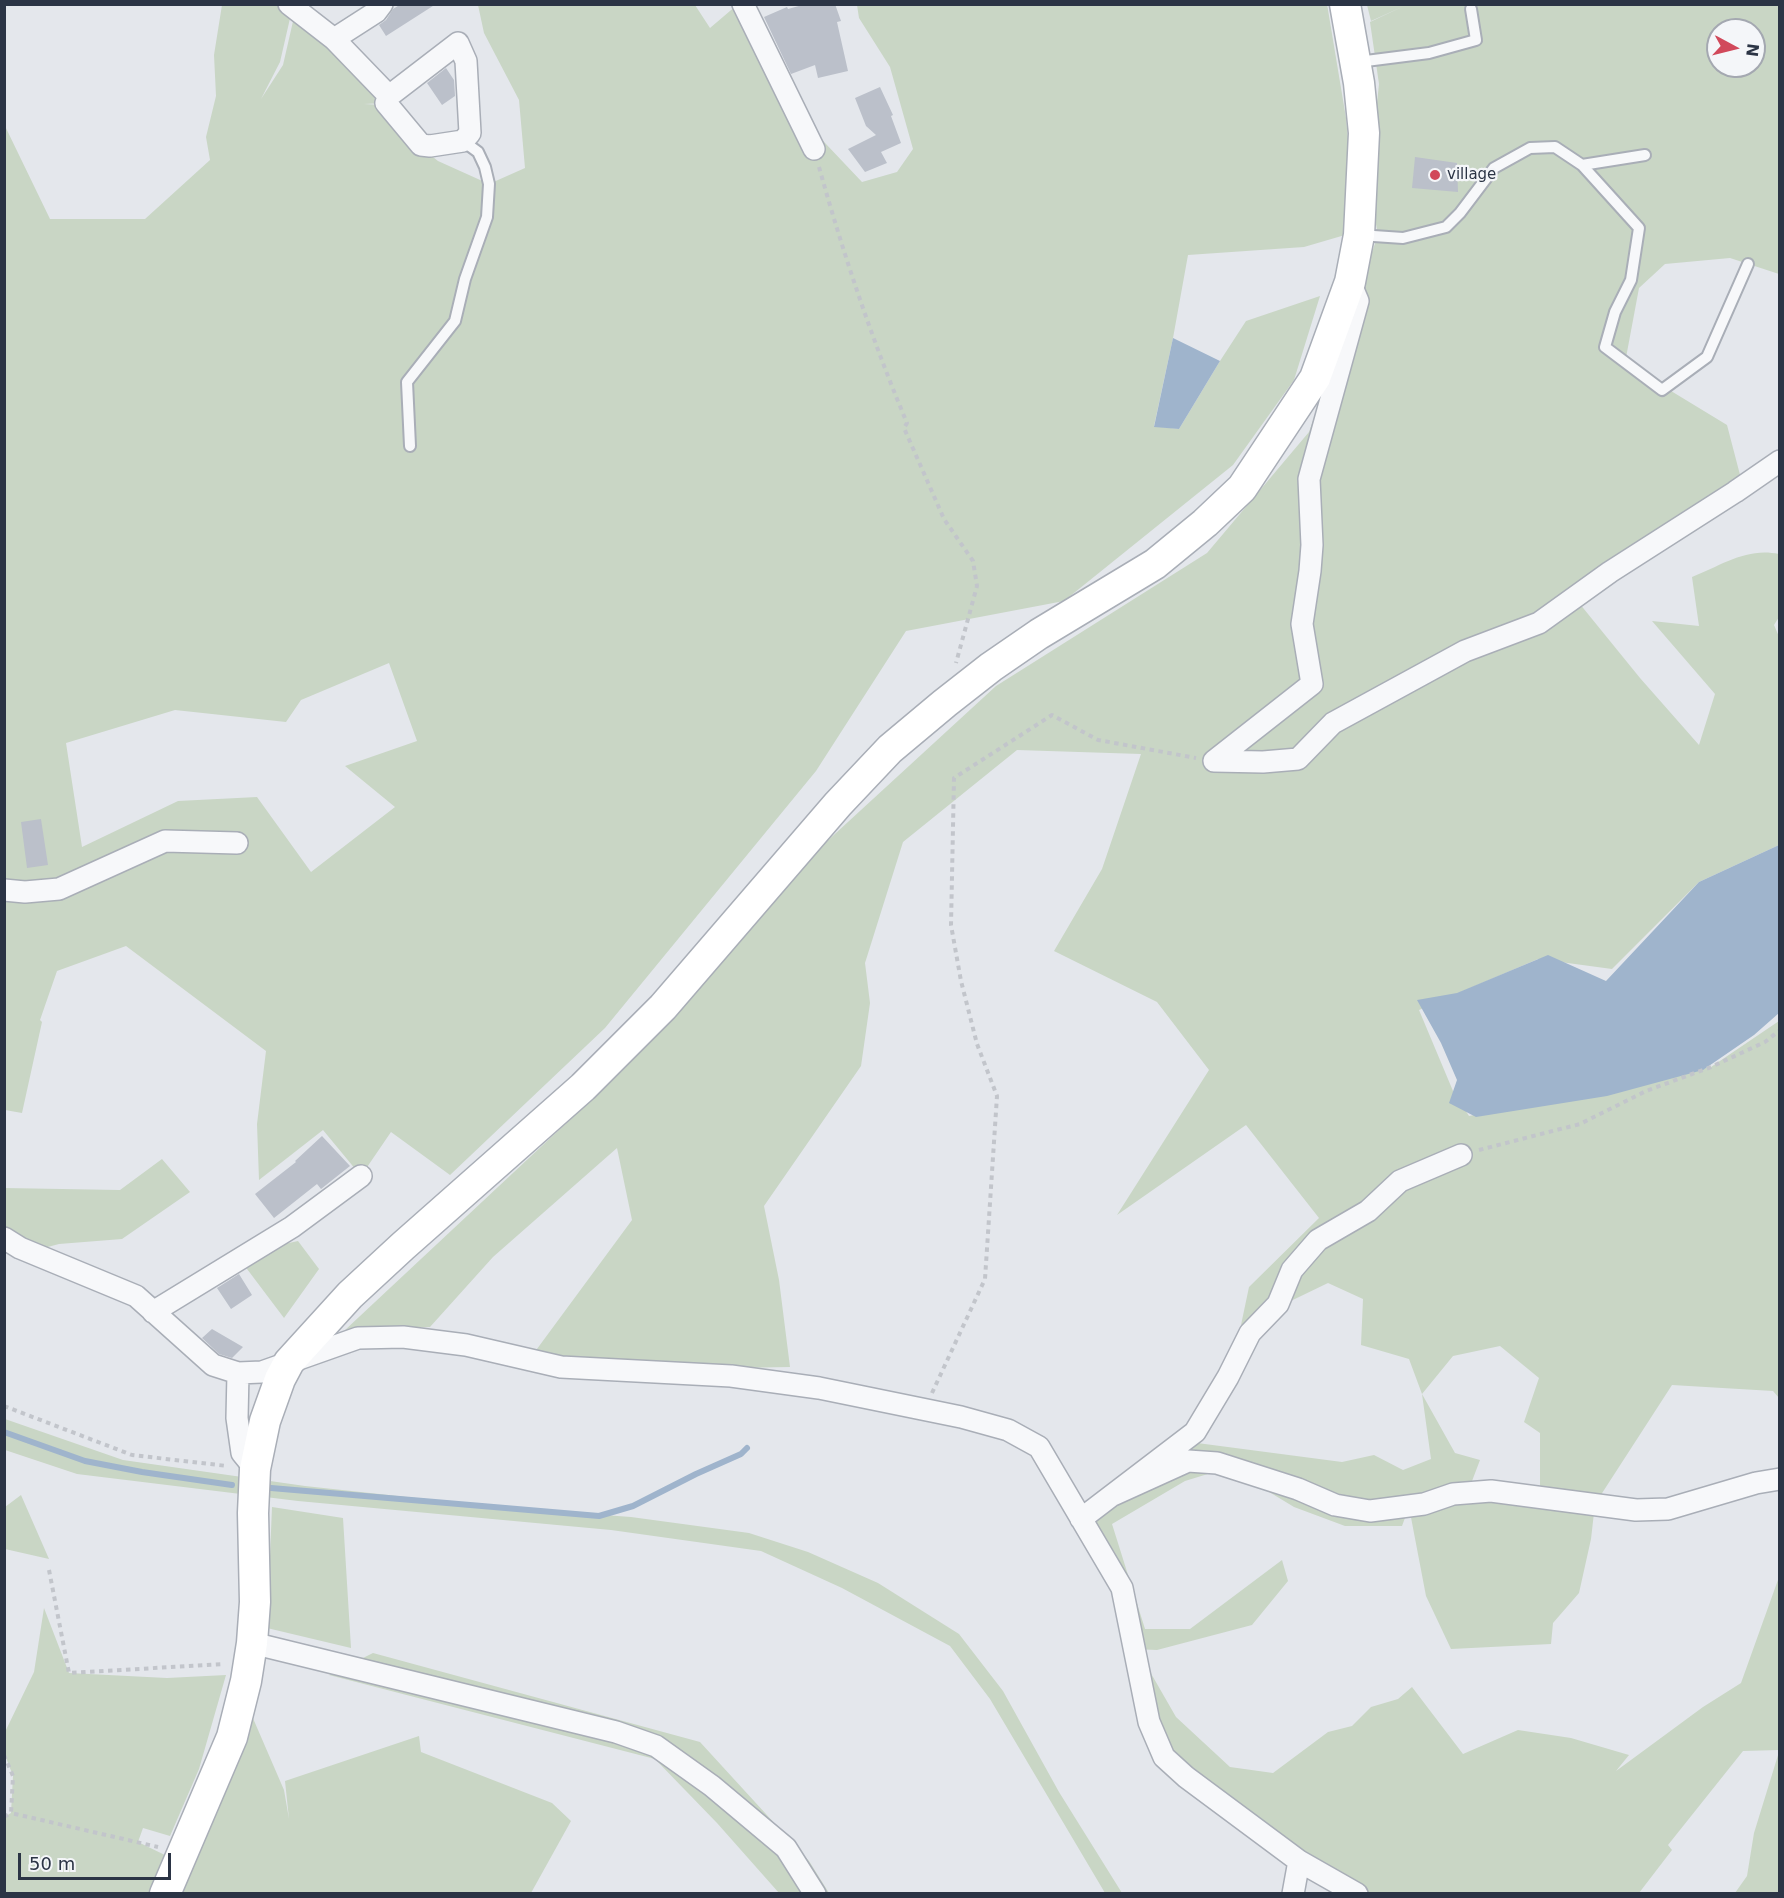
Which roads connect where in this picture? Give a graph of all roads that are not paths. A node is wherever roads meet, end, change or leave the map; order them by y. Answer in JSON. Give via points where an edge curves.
{"nodes":[{"id":1,"x":289,"y":4,"type":"edge"},
{"id":2,"x":382,"y":4,"type":"edge"},
{"id":3,"x":744,"y":4,"type":"edge"},
{"id":4,"x":1345,"y":4,"type":"edge"},
{"id":5,"x":1471,"y":9,"type":"dead end"},
{"id":6,"x":334,"y":39,"type":"junction"},
{"id":7,"x":1355,"y":63,"type":"junction"},
{"id":8,"x":389,"y":96,"type":"junction"},
{"id":9,"x":463,"y":141,"type":"junction"},
{"id":10,"x":814,"y":149,"type":"road end"},
{"id":11,"x":1645,"y":155,"type":"dead end"},
{"id":12,"x":1582,"y":165,"type":"junction"},
{"id":13,"x":1359,"y":235,"type":"junction"},
{"id":14,"x":1748,"y":264,"type":"dead end"},
{"id":15,"x":1350,"y":282,"type":"junction"},
{"id":16,"x":410,"y":446,"type":"dead end"},
{"id":17,"x":1779,"y":461,"type":"edge"},
{"id":18,"x":237,"y":843,"type":"dead end"},
{"id":19,"x":4,"y":890,"type":"edge"},
{"id":20,"x":1461,"y":1155,"type":"road end"},
{"id":21,"x":361,"y":1176,"type":"dead end"},
{"id":22,"x":4,"y":1238,"type":"edge"},
{"id":23,"x":153,"y":1312,"type":"junction"},
{"id":24,"x":290,"y":1362,"type":"junction"},
{"id":25,"x":238,"y":1373,"type":"junction"},
{"id":26,"x":255,"y":1469,"type":"junction"},
{"id":27,"x":1779,"y":1479,"type":"edge"},
{"id":28,"x":1113,"y":1495,"type":"junction"},
{"id":29,"x":1081,"y":1519,"type":"junction"},
{"id":30,"x":250,"y":1653,"type":"junction"},
{"id":31,"x":1299,"y":1861,"type":"junction"},
{"id":32,"x":165,"y":1893,"type":"edge"},
{"id":33,"x":815,"y":1893,"type":"edge"},
{"id":34,"x":1293,"y":1893,"type":"edge"},
{"id":35,"x":1357,"y":1893,"type":"edge"}],
"edges":[{"from":1,"to":6,"type":"street"},
{"from":2,"to":6,"type":"street"},
{"from":3,"to":10,"type":"street"},
{"from":4,"to":7,"type":"street"},
{"from":5,"to":7,"type":"lane","via":[[1476,40],[1429,53]]},
{"from":6,"to":8,"type":"street"},
{"from":7,"to":13,"type":"street","via":[[1364,133]]},
{"from":8,"to":9,"type":"street","via":[[386,103],[421,145]]},
{"from":8,"to":9,"type":"street","via":[[458,43],[466,61],[470,133]]},
{"from":9,"to":16,"type":"lane","via":[[478,152],[484,167],[489,184],[487,217],[455,321],[407,382]]},
{"from":11,"to":12,"type":"lane"},
{"from":12,"to":13,"type":"lane","via":[[1555,147],[1530,148],[1494,168],[1446,227],[1403,238]]},
{"from":12,"to":14,"type":"lane","via":[[1640,228],[1631,280],[1615,312],[1605,347],[1662,390],[1707,357]]},
{"from":13,"to":15,"type":"street"},
{"from":15,"to":17,"type":"street","via":[[1358,301],[1309,479],[1311,562],[1302,624],[1312,684],[1214,761],[1299,759],[1333,723],[1465,651],[1539,623]]},
{"from":15,"to":24,"type":"street","via":[[1315,378],[1242,488],[1155,564],[991,667],[890,749],[663,1007],[591,1079],[358,1288]]},
{"from":18,"to":19,"type":"street","via":[[165,841],[59,889]]},
{"from":20,"to":28,"type":"street","via":[[1400,1181],[1368,1211],[1317,1240],[1292,1270],[1278,1304],[1250,1333],[1195,1432]]},
{"from":21,"to":23,"type":"street","via":[[292,1227]]},
{"from":22,"to":23,"type":"street","via":[[136,1296]]},
{"from":23,"to":25,"type":"street","via":[[213,1365]]},
{"from":24,"to":25,"type":"street","via":[[262,1372]]},
{"from":24,"to":26,"type":"street","via":[[279,1379],[265,1421]]},
{"from":24,"to":29,"type":"street","via":[[358,1338],[403,1337],[466,1345],[561,1367],[731,1376],[819,1388],[1008,1430],[1039,1448]]},
{"from":25,"to":26,"type":"street","via":[[237,1418],[242,1453]]},
{"from":26,"to":30,"type":"street","via":[[255,1602]]},
{"from":27,"to":28,"type":"street","via":[[1668,1509],[1636,1510],[1491,1491],[1453,1494],[1424,1504],[1370,1511],[1335,1505],[1217,1464],[1188,1461]]},
{"from":28,"to":29,"type":"street"},
{"from":29,"to":31,"type":"street","via":[[1122,1588],[1149,1722],[1164,1756],[1186,1777]]},
{"from":30,"to":32,"type":"street","via":[[232,1737]]},
{"from":30,"to":33,"type":"street","via":[[616,1732],[656,1746],[712,1786],[786,1848]]},
{"from":31,"to":34,"type":"street"},
{"from":31,"to":35,"type":"street"}]}
